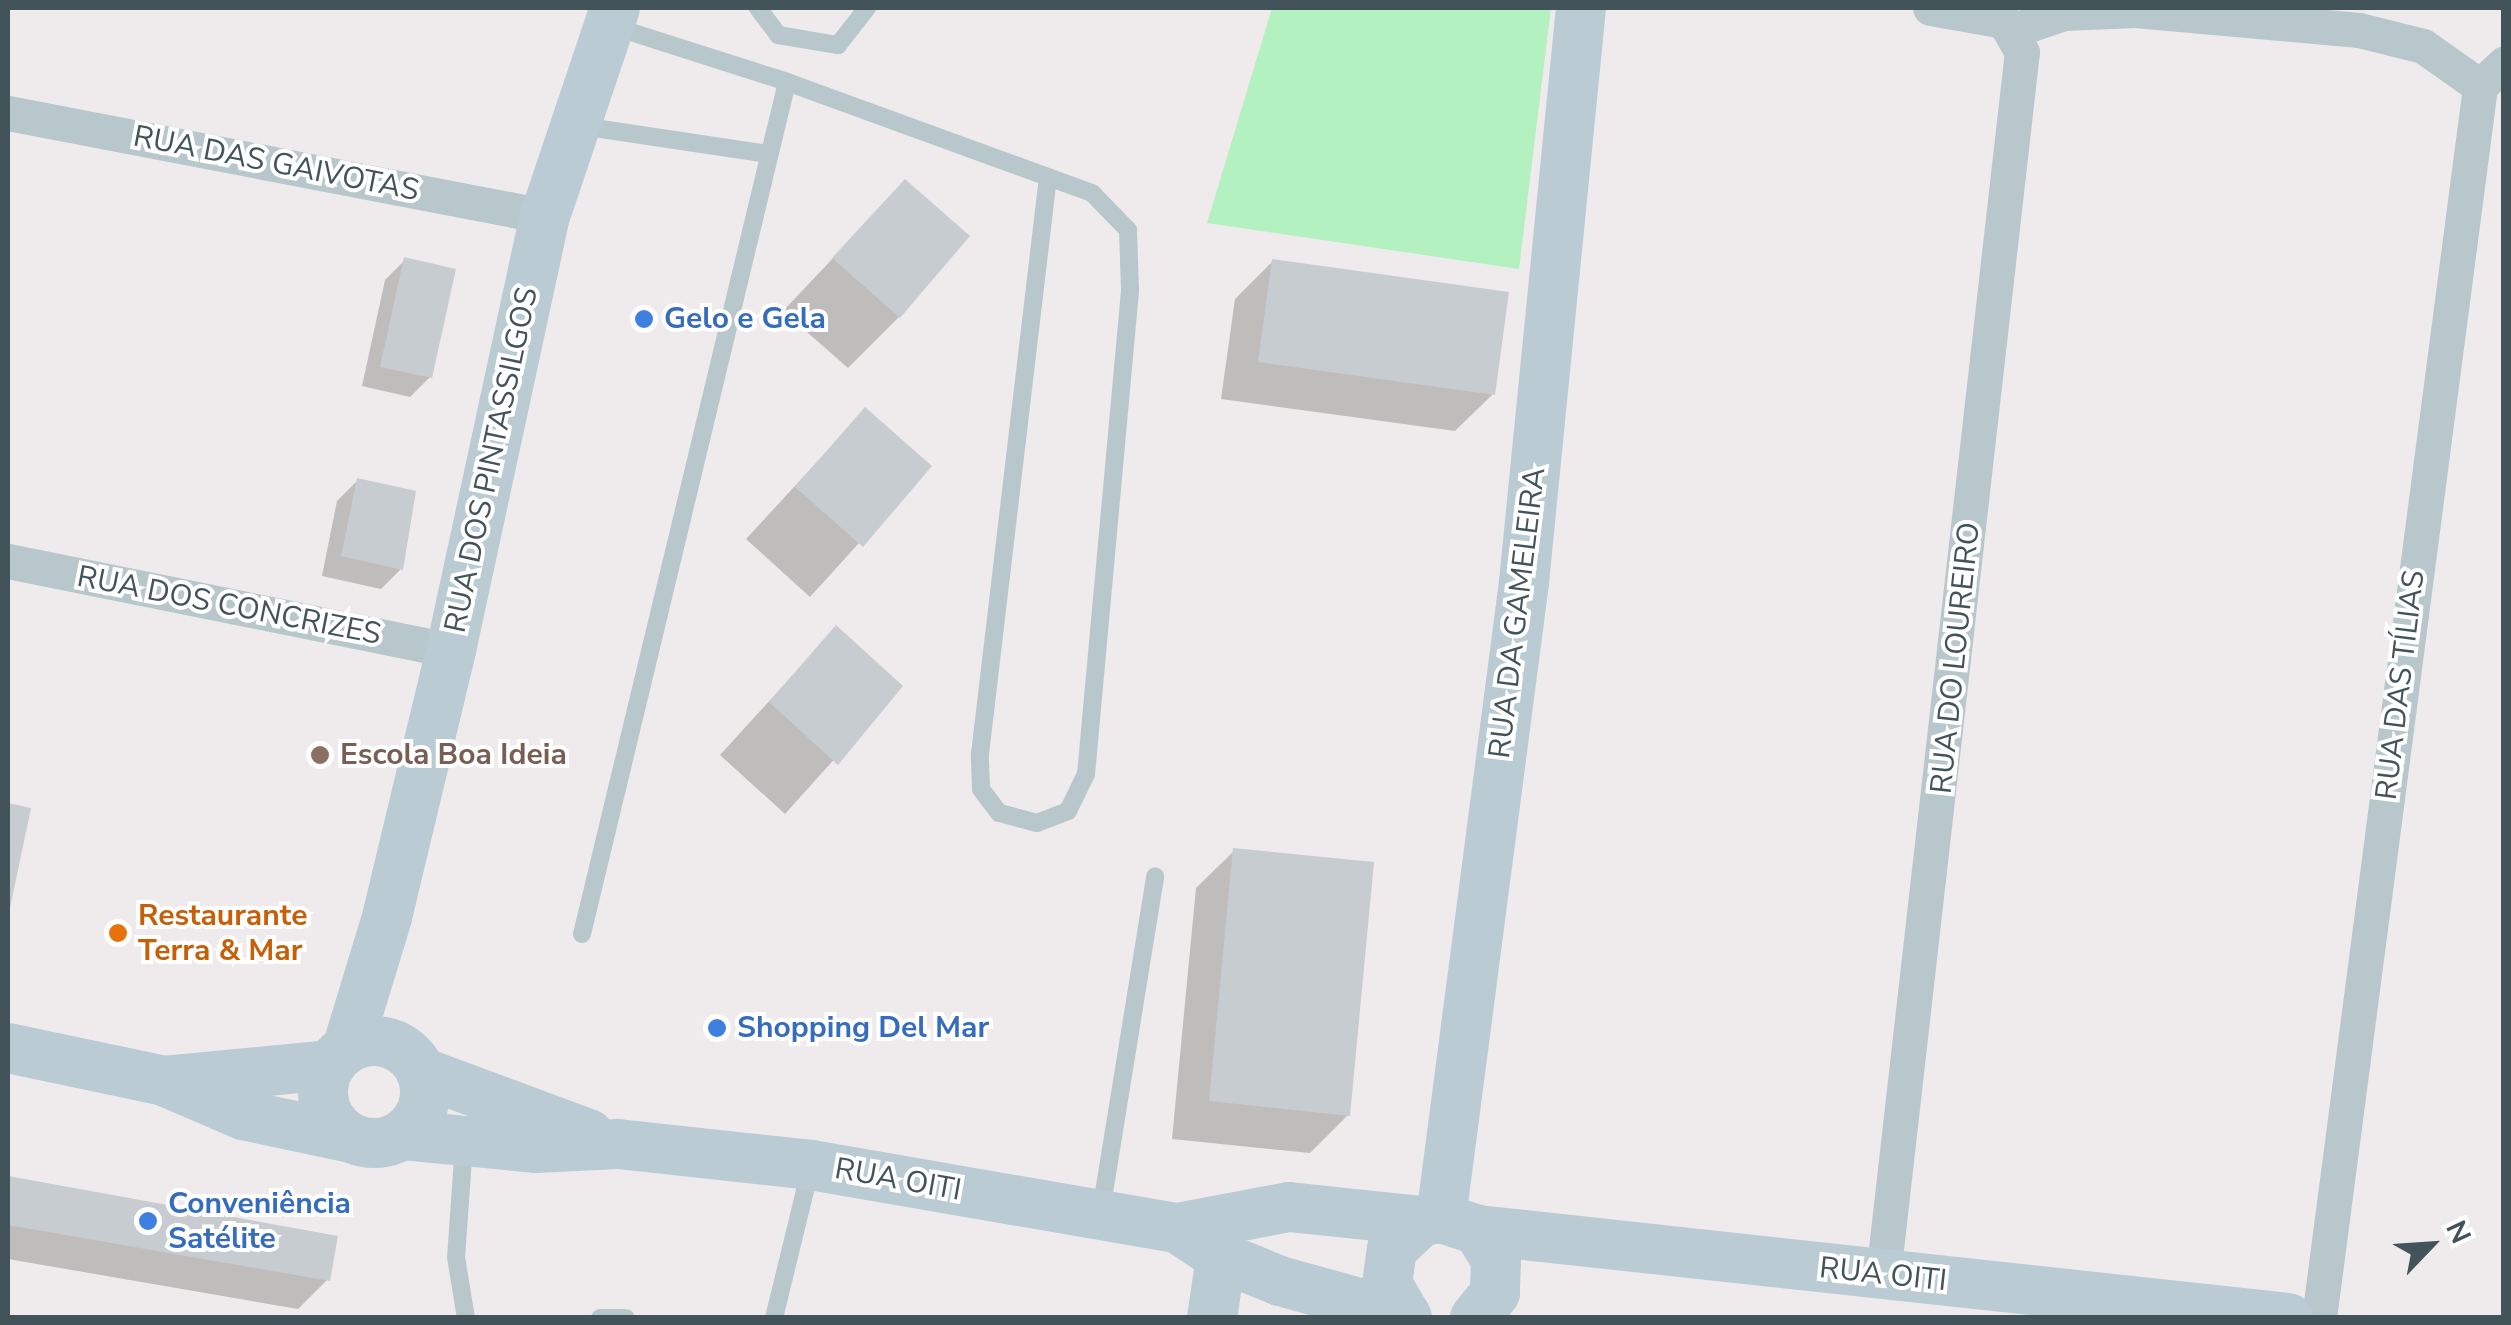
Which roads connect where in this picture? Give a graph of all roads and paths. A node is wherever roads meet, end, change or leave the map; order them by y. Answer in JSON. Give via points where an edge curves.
{"nodes":[{"id":1,"x":758,"y":8,"type":"edge"},
{"id":2,"x":868,"y":8,"type":"edge"},
{"id":3,"x":1581,"y":8,"type":"edge"},
{"id":4,"x":1930,"y":8,"type":"edge"},
{"id":5,"x":612,"y":16,"type":"edge"},
{"id":6,"x":2017,"y":35,"type":"junction"},
{"id":7,"x":2492,"y":75,"type":"edge"},
{"id":8,"x":787,"y":82,"type":"junction"},
{"id":9,"x":8,"y":112,"type":"edge"},
{"id":10,"x":576,"y":126,"type":"junction"},
{"id":11,"x":769,"y":154,"type":"junction"},
{"id":12,"x":1048,"y":177,"type":"junction"},
{"id":13,"x":545,"y":216,"type":"junction"},
{"id":14,"x":8,"y":561,"type":"edge"},
{"id":15,"x":451,"y":650,"type":"junction"},
{"id":16,"x":1155,"y":876,"type":"dead end"},
{"id":17,"x":387,"y":918,"type":"junction"},
{"id":18,"x":582,"y":934,"type":"dead end"},
{"id":19,"x":8,"y":1048,"type":"edge"},
{"id":20,"x":339,"y":1057,"type":"junction"},
{"id":21,"x":409,"y":1059,"type":"junction"},
{"id":22,"x":164,"y":1080,"type":"junction"},
{"id":23,"x":402,"y":1135,"type":"junction"},
{"id":24,"x":351,"y":1138,"type":"junction"},
{"id":25,"x":464,"y":1141,"type":"junction"},
{"id":26,"x":618,"y":1144,"type":"junction"},
{"id":27,"x":811,"y":1165,"type":"junction"},
{"id":28,"x":1100,"y":1215,"type":"junction"},
{"id":29,"x":1447,"y":1223,"type":"junction"},
{"id":30,"x":1177,"y":1228,"type":"junction"},
{"id":31,"x":1221,"y":1257,"type":"junction"},
{"id":32,"x":1882,"y":1274,"type":"junction"},
{"id":33,"x":1407,"y":1317,"type":"edge"},
{"id":34,"x":466,"y":1318,"type":"edge"},
{"id":35,"x":600,"y":1318,"type":"edge"},
{"id":36,"x":626,"y":1318,"type":"edge"},
{"id":37,"x":774,"y":1318,"type":"edge"},
{"id":38,"x":1212,"y":1318,"type":"edge"},
{"id":39,"x":1474,"y":1318,"type":"edge"},
{"id":40,"x":2288,"y":1318,"type":"edge"},
{"id":41,"x":2319,"y":1318,"type":"edge"}],
"edges":[{"from":1,"to":2,"type":"lane","via":[[778,36],[838,44]]},
{"from":3,"to":29,"type":"main road","name":"RUA DA GAMELEIRA","via":[[1524,582]]},
{"from":4,"to":6,"type":"street","via":[[2004,21]]},
{"from":5,"to":8,"type":"lane"},
{"from":5,"to":10,"type":"main road","name":"RUA DOS PINTASSILGOS"},
{"from":6,"to":7,"type":"street","via":[[2064,13],[2135,10],[2359,30],[2423,46]]},
{"from":6,"to":32,"type":"street","name":"RUA DO LOUREIRO","via":[[1955,672]]},
{"from":7,"to":41,"type":"street","name":"RUA DAS TÍLIAS"},
{"from":8,"to":11,"type":"lane"},
{"from":8,"to":12,"type":"lane"},
{"from":9,"to":13,"type":"street","name":"RUA DAS GAIVOTAS"},
{"from":10,"to":11,"type":"lane"},
{"from":10,"to":13,"type":"main road","name":"RUA DOS PINTASSILGOS"},
{"from":11,"to":18,"type":"lane"},
{"from":12,"to":12,"type":"lane","via":[[1092,193],[1128,230],[1130,291],[1086,774],[1068,810],[1038,822],[999,813],[981,789],[980,754]]},
{"from":13,"to":15,"type":"main road","name":"RUA DOS PINTASSILGOS"},
{"from":14,"to":15,"type":"street","name":"RUA DOS CONCRIZES"},
{"from":15,"to":17,"type":"main road","name":"RUA DOS PINTASSILGOS"},
{"from":16,"to":28,"type":"lane"},
{"from":17,"to":20,"type":"main road","name":"RUA DOS PINTASSILGOS"},
{"from":17,"to":21,"type":"main road","name":"RUA DOS PINTASSILGOS"},
{"from":19,"to":22,"type":"main road"},
{"from":20,"to":21,"type":"main road","via":[[372,1041]]},
{"from":20,"to":22,"type":"main road"},
{"from":20,"to":24,"type":"main road","via":[[323,1098],[337,1128]]},
{"from":21,"to":23,"type":"main road","via":[[423,1108]]},
{"from":21,"to":26,"type":"main road","name":"RUA OITI"},
{"from":22,"to":24,"type":"main road","via":[[243,1114]]},
{"from":23,"to":24,"type":"main road","via":[[386,1142]]},
{"from":23,"to":25,"type":"main road","name":"RUA OITI"},
{"from":25,"to":26,"type":"main road","name":"RUA OITI","via":[[536,1148]]},
{"from":25,"to":34,"type":"lane","via":[[456,1257]]},
{"from":26,"to":27,"type":"main road","name":"RUA OITI"},
{"from":27,"to":28,"type":"main road","name":"RUA OITI"},
{"from":27,"to":37,"type":"lane"},
{"from":28,"to":30,"type":"main road","name":"RUA OITI"},
{"from":29,"to":30,"type":"main road","name":"RUA OITI","via":[[1290,1208]]},
{"from":29,"to":32,"type":"main road","name":"RUA OITI"},
{"from":29,"to":33,"type":"main road","via":[[1401,1235],[1387,1266],[1392,1298]]},
{"from":29,"to":39,"type":"main road","via":[[1490,1243],[1498,1275],[1488,1307]]},
{"from":30,"to":31,"type":"main road","name":"RUA OITI"},
{"from":31,"to":33,"type":"main road","name":"RUA OITI"},
{"from":31,"to":38,"type":"main road"},
{"from":32,"to":40,"type":"main road","name":"RUA OITI"},
{"from":35,"to":36,"type":"lane"}]}
